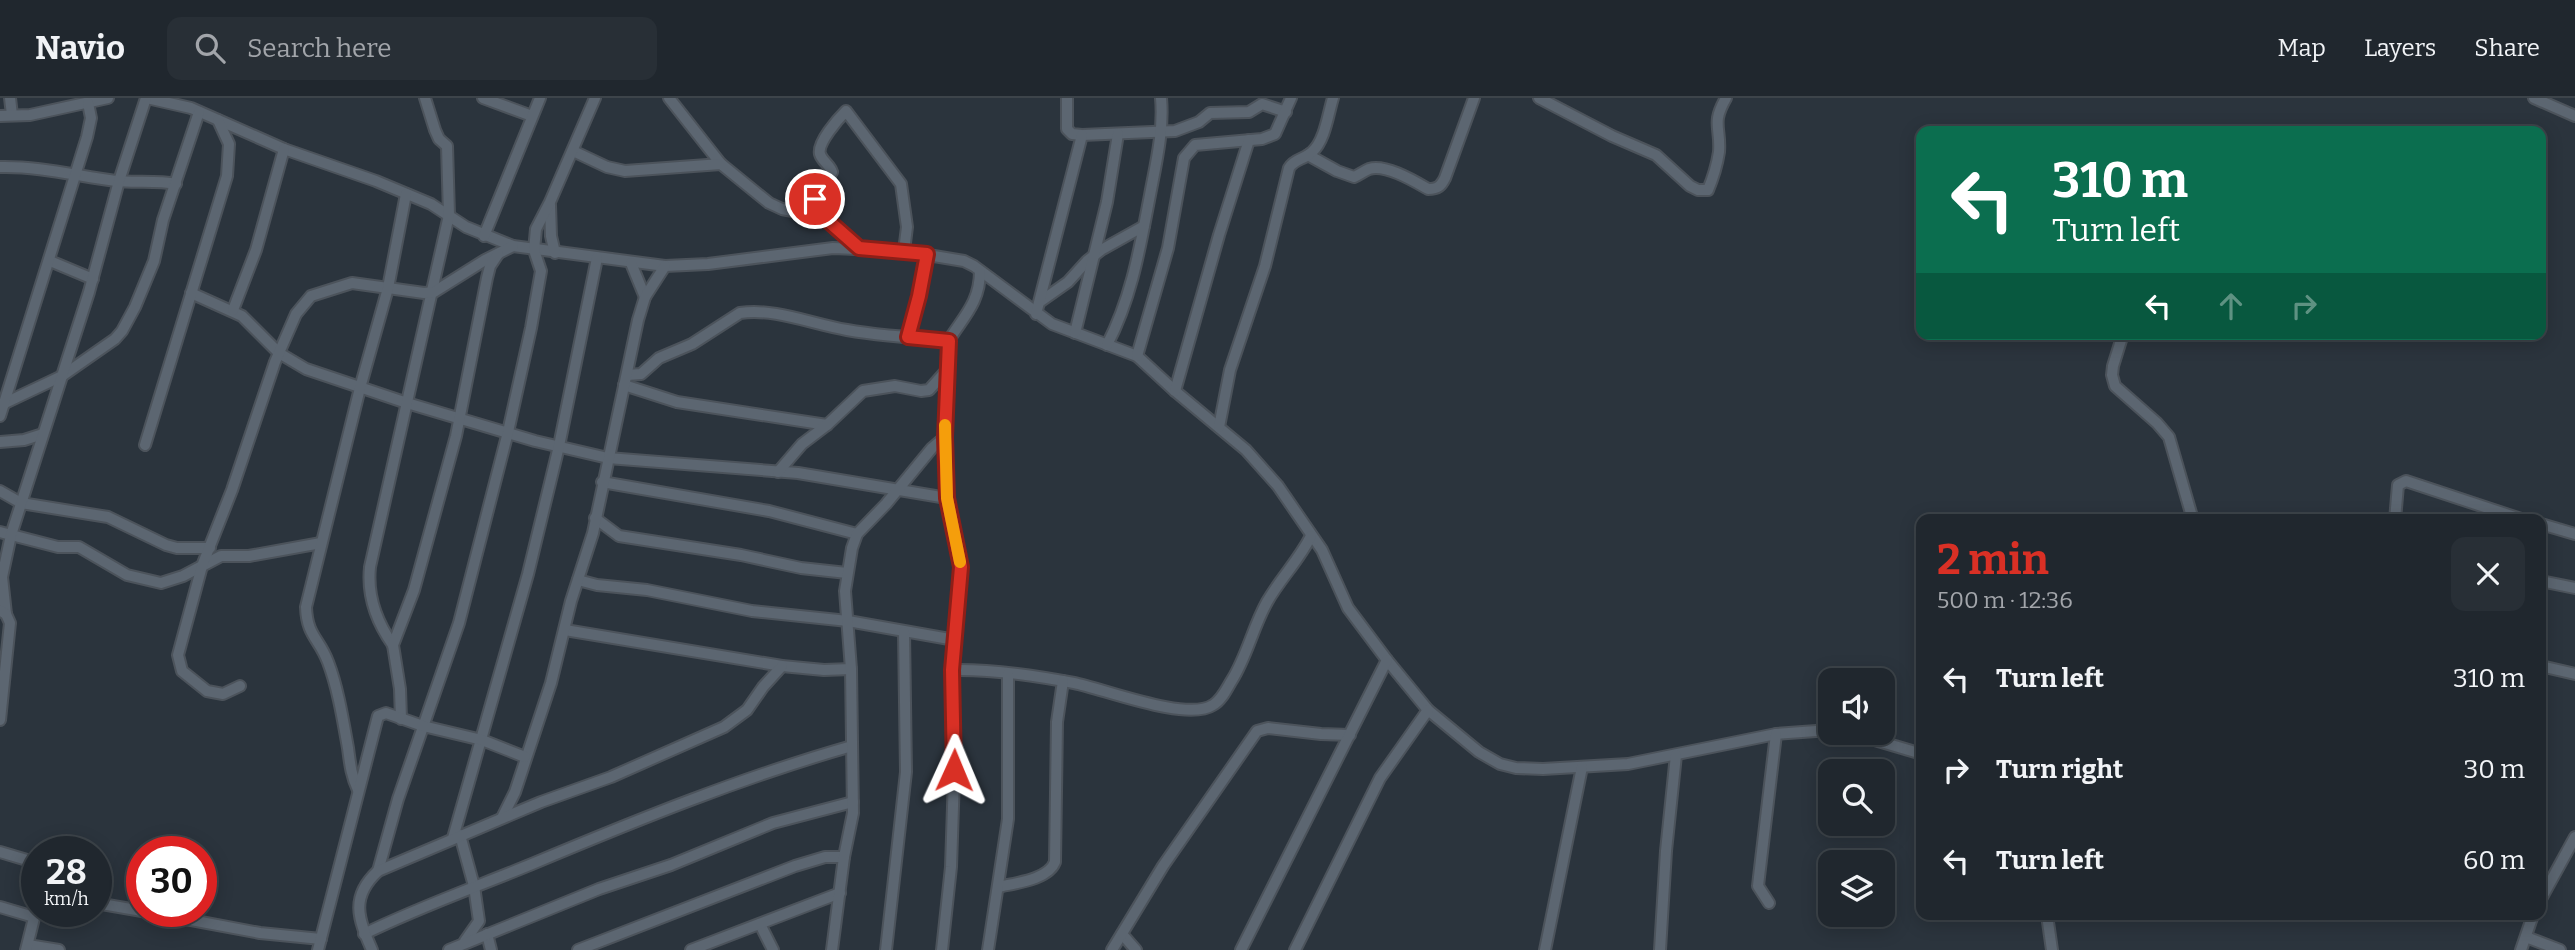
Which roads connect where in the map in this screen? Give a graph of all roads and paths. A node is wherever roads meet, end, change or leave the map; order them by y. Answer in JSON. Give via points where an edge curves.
{"nodes":[{"id":1,"x":10,"y":98,"type":"edge"},
{"id":2,"x":108,"y":98,"type":"edge"},
{"id":3,"x":146,"y":98,"type":"edge"},
{"id":4,"x":425,"y":98,"type":"edge"},
{"id":5,"x":483,"y":98,"type":"edge"},
{"id":6,"x":540,"y":98,"type":"edge"},
{"id":7,"x":595,"y":98,"type":"edge"},
{"id":8,"x":669,"y":98,"type":"edge"},
{"id":9,"x":1067,"y":98,"type":"edge"},
{"id":10,"x":1161,"y":98,"type":"edge"},
{"id":11,"x":1291,"y":98,"type":"edge"},
{"id":12,"x":1333,"y":98,"type":"edge"},
{"id":13,"x":1474,"y":98,"type":"edge"},
{"id":14,"x":1539,"y":98,"type":"edge"},
{"id":15,"x":1726,"y":98,"type":"edge"},
{"id":16,"x":2534,"y":98,"type":"edge"},
{"id":17,"x":88,"y":103,"type":"junction"},
{"id":18,"x":192,"y":106,"type":"edge"},
{"id":19,"x":1286,"y":112,"type":"junction"},
{"id":20,"x":12,"y":115,"type":"junction"},
{"id":21,"x":0,"y":116,"type":"edge"},
{"id":22,"x":531,"y":116,"type":"junction"},
{"id":23,"x":2575,"y":116,"type":"edge"},
{"id":24,"x":218,"y":120,"type":"junction"},
{"id":25,"x":1161,"y":131,"type":"junction"},
{"id":26,"x":1118,"y":134,"type":"junction"},
{"id":27,"x":1082,"y":135,"type":"junction"},
{"id":28,"x":1250,"y":140,"type":"junction"},
{"id":29,"x":284,"y":149,"type":"junction"},
{"id":30,"x":573,"y":151,"type":"junction"},
{"id":31,"x":1308,"y":155,"type":"junction"},
{"id":32,"x":721,"y":164,"type":"junction"},
{"id":33,"x":0,"y":167,"type":"edge"},
{"id":34,"x":75,"y":174,"type":"junction"},
{"id":35,"x":119,"y":181,"type":"junction"},
{"id":36,"x":176,"y":184,"type":"junction"},
{"id":37,"x":406,"y":194,"type":"junction"},
{"id":38,"x":550,"y":202,"type":"junction"},
{"id":39,"x":449,"y":215,"type":"junction"},
{"id":40,"x":824,"y":217,"type":"junction"},
{"id":41,"x":1144,"y":226,"type":"junction"},
{"id":42,"x":484,"y":236,"type":"junction"},
{"id":43,"x":513,"y":246,"type":"junction"},
{"id":44,"x":859,"y":248,"type":"junction"},
{"id":45,"x":534,"y":250,"type":"junction"},
{"id":46,"x":904,"y":251,"type":"junction"},
{"id":47,"x":500,"y":252,"type":"junction"},
{"id":48,"x":557,"y":253,"type":"junction"},
{"id":49,"x":927,"y":254,"type":"junction"},
{"id":50,"x":1094,"y":255,"type":"junction"},
{"id":51,"x":597,"y":258,"type":"junction"},
{"id":52,"x":50,"y":261,"type":"junction"},
{"id":53,"x":631,"y":262,"type":"junction"},
{"id":54,"x":665,"y":266,"type":"junction"},
{"id":55,"x":541,"y":271,"type":"junction"},
{"id":56,"x":980,"y":271,"type":"junction"},
{"id":57,"x":93,"y":279,"type":"junction"},
{"id":58,"x":388,"y":288,"type":"junction"},
{"id":59,"x":434,"y":292,"type":"junction"},
{"id":60,"x":191,"y":293,"type":"junction"},
{"id":61,"x":645,"y":297,"type":"junction"},
{"id":62,"x":1041,"y":301,"type":"junction"},
{"id":63,"x":233,"y":310,"type":"junction"},
{"id":64,"x":1037,"y":314,"type":"junction"},
{"id":65,"x":1074,"y":332,"type":"junction"},
{"id":66,"x":908,"y":337,"type":"junction"},
{"id":67,"x":2121,"y":340,"type":"edge"},
{"id":68,"x":949,"y":341,"type":"junction"},
{"id":69,"x":1107,"y":345,"type":"junction"},
{"id":70,"x":279,"y":353,"type":"junction"},
{"id":71,"x":1137,"y":356,"type":"junction"},
{"id":72,"x":947,"y":370,"type":"junction"},
{"id":73,"x":62,"y":376,"type":"junction"},
{"id":74,"x":625,"y":380,"type":"junction"},
{"id":75,"x":360,"y":388,"type":"junction"},
{"id":76,"x":1175,"y":391,"type":"junction"},
{"id":77,"x":407,"y":403,"type":"junction"},
{"id":78,"x":5,"y":404,"type":"junction"},
{"id":79,"x":0,"y":416,"type":"edge"},
{"id":80,"x":460,"y":418,"type":"junction"},
{"id":81,"x":827,"y":425,"type":"junction"},
{"id":82,"x":1219,"y":427,"type":"junction"},
{"id":83,"x":508,"y":432,"type":"junction"},
{"id":84,"x":43,"y":434,"type":"junction"},
{"id":85,"x":945,"y":437,"type":"junction"},
{"id":86,"x":0,"y":442,"type":"edge"},
{"id":87,"x":145,"y":445,"type":"dead end"},
{"id":88,"x":559,"y":446,"type":"junction"},
{"id":89,"x":608,"y":458,"type":"junction"},
{"id":90,"x":778,"y":472,"type":"junction"},
{"id":91,"x":602,"y":482,"type":"junction"},
{"id":92,"x":899,"y":489,"type":"junction"},
{"id":93,"x":0,"y":491,"type":"edge"},
{"id":94,"x":947,"y":498,"type":"junction"},
{"id":95,"x":21,"y":503,"type":"junction"},
{"id":96,"x":2191,"y":514,"type":"edge"},
{"id":97,"x":2396,"y":514,"type":"edge"},
{"id":98,"x":2506,"y":514,"type":"edge"},
{"id":99,"x":595,"y":518,"type":"junction"},
{"id":100,"x":2546,"y":525,"type":"edge"},
{"id":101,"x":6,"y":534,"type":"edge"},
{"id":102,"x":857,"y":534,"type":"junction"},
{"id":103,"x":2575,"y":534,"type":"edge"},
{"id":104,"x":1311,"y":536,"type":"junction"},
{"id":105,"x":321,"y":543,"type":"junction"},
{"id":106,"x":210,"y":548,"type":"junction"},
{"id":107,"x":202,"y":566,"type":"junction"},
{"id":108,"x":848,"y":573,"type":"junction"},
{"id":109,"x":578,"y":580,"type":"junction"},
{"id":110,"x":2546,"y":582,"type":"edge"},
{"id":111,"x":2575,"y":588,"type":"edge"},
{"id":112,"x":3,"y":612,"type":"edge"},
{"id":113,"x":848,"y":621,"type":"junction"},
{"id":114,"x":565,"y":630,"type":"junction"},
{"id":115,"x":904,"y":632,"type":"junction"},
{"id":116,"x":955,"y":640,"type":"junction"},
{"id":117,"x":393,"y":645,"type":"junction"},
{"id":118,"x":1387,"y":660,"type":"junction"},
{"id":119,"x":782,"y":666,"type":"junction"},
{"id":120,"x":2546,"y":667,"type":"edge"},
{"id":121,"x":851,"y":669,"type":"junction"},
{"id":122,"x":952,"y":670,"type":"junction"},
{"id":123,"x":1008,"y":674,"type":"junction"},
{"id":124,"x":2575,"y":674,"type":"edge"},
{"id":125,"x":1063,"y":681,"type":"junction"},
{"id":126,"x":240,"y":686,"type":"dead end"},
{"id":127,"x":1428,"y":710,"type":"junction"},
{"id":128,"x":401,"y":719,"type":"junction"},
{"id":129,"x":0,"y":720,"type":"edge"},
{"id":130,"x":423,"y":726,"type":"junction"},
{"id":131,"x":1818,"y":731,"type":"edge"},
{"id":132,"x":1776,"y":734,"type":"junction"},
{"id":133,"x":1350,"y":735,"type":"junction"},
{"id":134,"x":482,"y":740,"type":"junction"},
{"id":135,"x":1892,"y":745,"type":"edge"},
{"id":136,"x":852,"y":746,"type":"junction"},
{"id":137,"x":1916,"y":752,"type":"edge"},
{"id":138,"x":1676,"y":755,"type":"junction"},
{"id":139,"x":525,"y":757,"type":"junction"},
{"id":140,"x":1582,"y":767,"type":"junction"},
{"id":141,"x":358,"y":790,"type":"junction"},
{"id":142,"x":853,"y":802,"type":"junction"},
{"id":143,"x":502,"y":818,"type":"junction"},
{"id":144,"x":456,"y":837,"type":"junction"},
{"id":145,"x":2575,"y":837,"type":"edge"},
{"id":146,"x":0,"y":852,"type":"edge"},
{"id":147,"x":844,"y":857,"type":"junction"},
{"id":148,"x":21,"y":858,"type":"edge"},
{"id":149,"x":378,"y":871,"type":"junction"},
{"id":150,"x":474,"y":886,"type":"junction"},
{"id":151,"x":998,"y":887,"type":"junction"},
{"id":152,"x":2546,"y":890,"type":"edge"},
{"id":153,"x":840,"y":893,"type":"junction"},
{"id":154,"x":1769,"y":903,"type":"dead end"},
{"id":155,"x":0,"y":907,"type":"edge"},
{"id":156,"x":21,"y":910,"type":"edge"},
{"id":157,"x":2048,"y":920,"type":"edge"},
{"id":158,"x":2531,"y":920,"type":"edge"},
{"id":159,"x":760,"y":924,"type":"junction"},
{"id":160,"x":217,"y":925,"type":"edge"},
{"id":161,"x":32,"y":927,"type":"edge"},
{"id":162,"x":364,"y":933,"type":"junction"},
{"id":163,"x":487,"y":934,"type":"junction"},
{"id":164,"x":1122,"y":934,"type":"junction"},
{"id":165,"x":2526,"y":937,"type":"junction"},
{"id":166,"x":461,"y":944,"type":"junction"},
{"id":167,"x":319,"y":945,"type":"edge"},
{"id":168,"x":27,"y":947,"type":"edge"},
{"id":169,"x":59,"y":950,"type":"edge"},
{"id":170,"x":372,"y":950,"type":"edge"},
{"id":171,"x":449,"y":950,"type":"edge"},
{"id":172,"x":491,"y":950,"type":"edge"},
{"id":173,"x":578,"y":950,"type":"edge"},
{"id":174,"x":691,"y":950,"type":"edge"},
{"id":175,"x":773,"y":950,"type":"edge"},
{"id":176,"x":832,"y":950,"type":"edge"},
{"id":177,"x":886,"y":950,"type":"edge"},
{"id":178,"x":942,"y":950,"type":"edge"},
{"id":179,"x":988,"y":950,"type":"edge"},
{"id":180,"x":1112,"y":950,"type":"edge"},
{"id":181,"x":1136,"y":950,"type":"edge"},
{"id":182,"x":1241,"y":950,"type":"edge"},
{"id":183,"x":1295,"y":950,"type":"edge"},
{"id":184,"x":1545,"y":950,"type":"edge"},
{"id":185,"x":1660,"y":950,"type":"edge"},
{"id":186,"x":2052,"y":950,"type":"edge"},
{"id":187,"x":2521,"y":950,"type":"edge"},
{"id":188,"x":2560,"y":950,"type":"edge"}],
"edges":[{"from":1,"to":20,"type":"street"},
{"from":2,"to":17,"type":"street"},
{"from":3,"to":18,"type":"street"},
{"from":3,"to":35,"type":"street"},
{"from":4,"to":39,"type":"street","via":[[439,139],[447,146]]},
{"from":5,"to":22,"type":"street"},
{"from":6,"to":22,"type":"street"},
{"from":7,"to":30,"type":"street"},
{"from":8,"to":32,"type":"street"},
{"from":9,"to":27,"type":"street","via":[[1067,129]]},
{"from":10,"to":25,"type":"street"},
{"from":11,"to":19,"type":"street"},
{"from":12,"to":31,"type":"street","via":[[1318,145]]},
{"from":13,"to":31,"type":"street","via":[[1445,178],[1435,189],[1375,169],[1354,177]]},
{"from":14,"to":15,"type":"street","via":[[1656,155],[1682,180],[1703,191],[1713,179],[1719,152],[1716,121]]},
{"from":16,"to":23,"type":"street"},
{"from":17,"to":20,"type":"street"},
{"from":17,"to":34,"type":"street","via":[[90,127]]},
{"from":18,"to":24,"type":"street"},
{"from":18,"to":36,"type":"street"},
{"from":19,"to":25,"type":"street","via":[[1262,104],[1249,111],[1210,113],[1187,128]]},
{"from":19,"to":28,"type":"street","via":[[1275,134]]},
{"from":20,"to":21,"type":"street"},
{"from":22,"to":42,"type":"street"},
{"from":24,"to":29,"type":"street"},
{"from":24,"to":60,"type":"street","via":[[229,144],[227,176]]},
{"from":25,"to":26,"type":"street"},
{"from":25,"to":41,"type":"street"},
{"from":26,"to":27,"type":"street"},
{"from":26,"to":50,"type":"street"},
{"from":27,"to":62,"type":"street"},
{"from":28,"to":71,"type":"street","via":[[1195,145],[1184,158],[1168,248]]},
{"from":28,"to":76,"type":"street"},
{"from":29,"to":37,"type":"street"},
{"from":29,"to":63,"type":"street","via":[[257,250]]},
{"from":30,"to":32,"type":"street","via":[[625,171]]},
{"from":30,"to":38,"type":"street"},
{"from":31,"to":82,"type":"street","via":[[1289,168],[1265,265],[1230,370]]},
{"from":32,"to":40,"type":"street","via":[[769,203]]},
{"from":33,"to":34,"type":"street"},
{"from":34,"to":35,"type":"street"},
{"from":34,"to":52,"type":"street"},
{"from":35,"to":36,"type":"street"},
{"from":35,"to":57,"type":"street"},
{"from":36,"to":73,"type":"street","via":[[153,261],[122,331]]},
{"from":37,"to":39,"type":"street"},
{"from":37,"to":58,"type":"street"},
{"from":38,"to":45,"type":"street","via":[[536,229]]},
{"from":38,"to":48,"type":"street"},
{"from":39,"to":42,"type":"street"},
{"from":39,"to":59,"type":"street"},
{"from":40,"to":44,"type":"street"},
{"from":40,"to":46,"type":"street","via":[[816,195],[832,172],[820,148],[846,111],[901,184],[907,227]]},
{"from":41,"to":50,"type":"street"},
{"from":41,"to":69,"type":"street","via":[[1128,299]]},
{"from":42,"to":43,"type":"street"},
{"from":43,"to":45,"type":"street"},
{"from":43,"to":47,"type":"street"},
{"from":44,"to":46,"type":"street"},
{"from":44,"to":54,"type":"street"},
{"from":45,"to":48,"type":"street"},
{"from":45,"to":55,"type":"street"},
{"from":46,"to":49,"type":"street"},
{"from":47,"to":59,"type":"street"},
{"from":47,"to":80,"type":"street","via":[[490,266]]},
{"from":48,"to":51,"type":"street"},
{"from":48,"to":55,"type":"street"},
{"from":49,"to":56,"type":"street","via":[[964,261]]},
{"from":49,"to":66,"type":"street"},
{"from":50,"to":62,"type":"street"},
{"from":50,"to":65,"type":"street"},
{"from":51,"to":53,"type":"street"},
{"from":51,"to":88,"type":"street"},
{"from":52,"to":57,"type":"street"},
{"from":52,"to":78,"type":"street"},
{"from":53,"to":54,"type":"street"},
{"from":53,"to":61,"type":"street"},
{"from":54,"to":61,"type":"street"},
{"from":55,"to":83,"type":"street"},
{"from":56,"to":64,"type":"street"},
{"from":56,"to":68,"type":"street","via":[[976,298]]},
{"from":57,"to":73,"type":"street"},
{"from":58,"to":59,"type":"street"},
{"from":58,"to":70,"type":"street","via":[[352,283],[311,296],[296,314]]},
{"from":58,"to":75,"type":"street"},
{"from":59,"to":77,"type":"street"},
{"from":60,"to":63,"type":"street"},
{"from":60,"to":87,"type":"street"},
{"from":61,"to":74,"type":"street"},
{"from":62,"to":64,"type":"street"},
{"from":63,"to":70,"type":"street"},
{"from":64,"to":65,"type":"street"},
{"from":65,"to":69,"type":"street"},
{"from":66,"to":68,"type":"street"},
{"from":66,"to":74,"type":"street","via":[[846,330],[796,317],[740,313]]},
{"from":67,"to":96,"type":"street","via":[[2113,366],[2115,386],[2168,437]]},
{"from":68,"to":72,"type":"street"},
{"from":69,"to":71,"type":"street"},
{"from":70,"to":75,"type":"street","via":[[306,369]]},
{"from":70,"to":106,"type":"street"},
{"from":71,"to":76,"type":"street"},
{"from":72,"to":81,"type":"street","via":[[929,390],[885,386],[863,391]]},
{"from":72,"to":85,"type":"street"},
{"from":73,"to":78,"type":"street"},
{"from":73,"to":84,"type":"street"},
{"from":74,"to":81,"type":"street","via":[[691,404]]},
{"from":74,"to":89,"type":"street"},
{"from":75,"to":77,"type":"street"},
{"from":75,"to":105,"type":"street"},
{"from":76,"to":82,"type":"street"},
{"from":77,"to":80,"type":"street"},
{"from":77,"to":117,"type":"street","via":[[368,585],[378,620]]},
{"from":78,"to":79,"type":"street"},
{"from":80,"to":83,"type":"street"},
{"from":80,"to":117,"type":"street","via":[[414,590]]},
{"from":81,"to":90,"type":"street","via":[[802,444]]},
{"from":82,"to":104,"type":"street","via":[[1262,466]]},
{"from":83,"to":88,"type":"street"},
{"from":83,"to":130,"type":"street","via":[[459,623]]},
{"from":84,"to":86,"type":"street"},
{"from":84,"to":95,"type":"street"},
{"from":85,"to":92,"type":"street"},
{"from":85,"to":94,"type":"street"},
{"from":88,"to":89,"type":"street"},
{"from":88,"to":134,"type":"street"},
{"from":89,"to":90,"type":"street"},
{"from":89,"to":91,"type":"street"},
{"from":90,"to":92,"type":"street"},
{"from":91,"to":99,"type":"street"},
{"from":91,"to":102,"type":"street","via":[[769,511]]},
{"from":92,"to":94,"type":"street"},
{"from":92,"to":102,"type":"street"},
{"from":93,"to":95,"type":"street"},
{"from":94,"to":116,"type":"street","via":[[961,567]]},
{"from":95,"to":101,"type":"street"},
{"from":95,"to":106,"type":"street","via":[[108,517],[177,548]]},
{"from":97,"to":98,"type":"street","via":[[2398,485],[2406,481]]},
{"from":99,"to":108,"type":"street","via":[[619,537]]},
{"from":99,"to":109,"type":"street"},
{"from":100,"to":103,"type":"street"},
{"from":101,"to":107,"type":"street","via":[[58,547],[79,547],[114,569],[152,583],[169,582]]},
{"from":101,"to":112,"type":"street"},
{"from":102,"to":108,"type":"street"},
{"from":104,"to":118,"type":"street","via":[[1328,561],[1348,608]]},
{"from":104,"to":125,"type":"street","via":[[1268,602],[1236,674],[1213,706],[1182,710]]},
{"from":105,"to":107,"type":"street","via":[[249,556],[222,556]]},
{"from":105,"to":141,"type":"street","via":[[306,621],[329,664]]},
{"from":106,"to":107,"type":"street"},
{"from":107,"to":126,"type":"street","via":[[179,666],[214,694]]},
{"from":108,"to":113,"type":"street"},
{"from":109,"to":113,"type":"street","via":[[752,611]]},
{"from":109,"to":114,"type":"street"},
{"from":110,"to":111,"type":"street"},
{"from":112,"to":129,"type":"street","via":[[10,623]]},
{"from":113,"to":115,"type":"street"},
{"from":113,"to":121,"type":"street"},
{"from":114,"to":119,"type":"street"},
{"from":114,"to":139,"type":"street"},
{"from":115,"to":116,"type":"street"},
{"from":115,"to":177,"type":"street","via":[[906,772]]},
{"from":116,"to":122,"type":"street"},
{"from":117,"to":128,"type":"street"},
{"from":118,"to":127,"type":"street"},
{"from":118,"to":133,"type":"street"},
{"from":119,"to":121,"type":"street"},
{"from":119,"to":143,"type":"street","via":[[747,710],[724,727]]},
{"from":120,"to":124,"type":"street"},
{"from":121,"to":136,"type":"street"},
{"from":122,"to":123,"type":"street"},
{"from":122,"to":178,"type":"street","via":[[955,746]]},
{"from":123,"to":125,"type":"street"},
{"from":123,"to":151,"type":"street","via":[[1008,819]]},
{"from":125,"to":151,"type":"street","via":[[1057,722],[1055,862],[1050,870]]},
{"from":127,"to":140,"type":"street","via":[[1500,764]]},
{"from":127,"to":183,"type":"street","via":[[1380,778]]},
{"from":128,"to":130,"type":"street"},
{"from":128,"to":141,"type":"street","via":[[383,713],[378,716]]},
{"from":130,"to":134,"type":"street"},
{"from":130,"to":149,"type":"street"},
{"from":131,"to":132,"type":"street"},
{"from":132,"to":138,"type":"street"},
{"from":132,"to":154,"type":"street","via":[[1758,886]]},
{"from":133,"to":164,"type":"street","via":[[1257,731],[1163,866]]},
{"from":133,"to":182,"type":"street"},
{"from":134,"to":139,"type":"street"},
{"from":134,"to":144,"type":"street"},
{"from":135,"to":137,"type":"street"},
{"from":136,"to":142,"type":"street"},
{"from":136,"to":150,"type":"street","via":[[631,823]]},
{"from":138,"to":140,"type":"street"},
{"from":138,"to":185,"type":"street"},
{"from":139,"to":143,"type":"street"},
{"from":140,"to":184,"type":"street"},
{"from":141,"to":167,"type":"street"},
{"from":142,"to":147,"type":"street"},
{"from":142,"to":163,"type":"street","via":[[773,823]]},
{"from":143,"to":144,"type":"street"},
{"from":144,"to":149,"type":"street"},
{"from":144,"to":150,"type":"street"},
{"from":145,"to":152,"type":"street"},
{"from":146,"to":148,"type":"street"},
{"from":147,"to":153,"type":"street"},
{"from":147,"to":173,"type":"street","via":[[794,866]]},
{"from":149,"to":162,"type":"street","via":[[365,883],[360,896]]},
{"from":150,"to":162,"type":"street"},
{"from":150,"to":166,"type":"street","via":[[479,921]]},
{"from":151,"to":179,"type":"street"},
{"from":153,"to":159,"type":"street"},
{"from":153,"to":176,"type":"street"},
{"from":155,"to":156,"type":"street"},
{"from":157,"to":186,"type":"street"},
{"from":158,"to":165,"type":"street"},
{"from":159,"to":174,"type":"street"},
{"from":159,"to":175,"type":"street"},
{"from":160,"to":167,"type":"street"},
{"from":161,"to":168,"type":"street"},
{"from":162,"to":170,"type":"street"},
{"from":163,"to":166,"type":"street"},
{"from":163,"to":172,"type":"street"},
{"from":164,"to":180,"type":"street"},
{"from":164,"to":181,"type":"street"},
{"from":165,"to":187,"type":"street"},
{"from":165,"to":188,"type":"street"},
{"from":166,"to":171,"type":"street"},
{"from":168,"to":169,"type":"street"}]}
